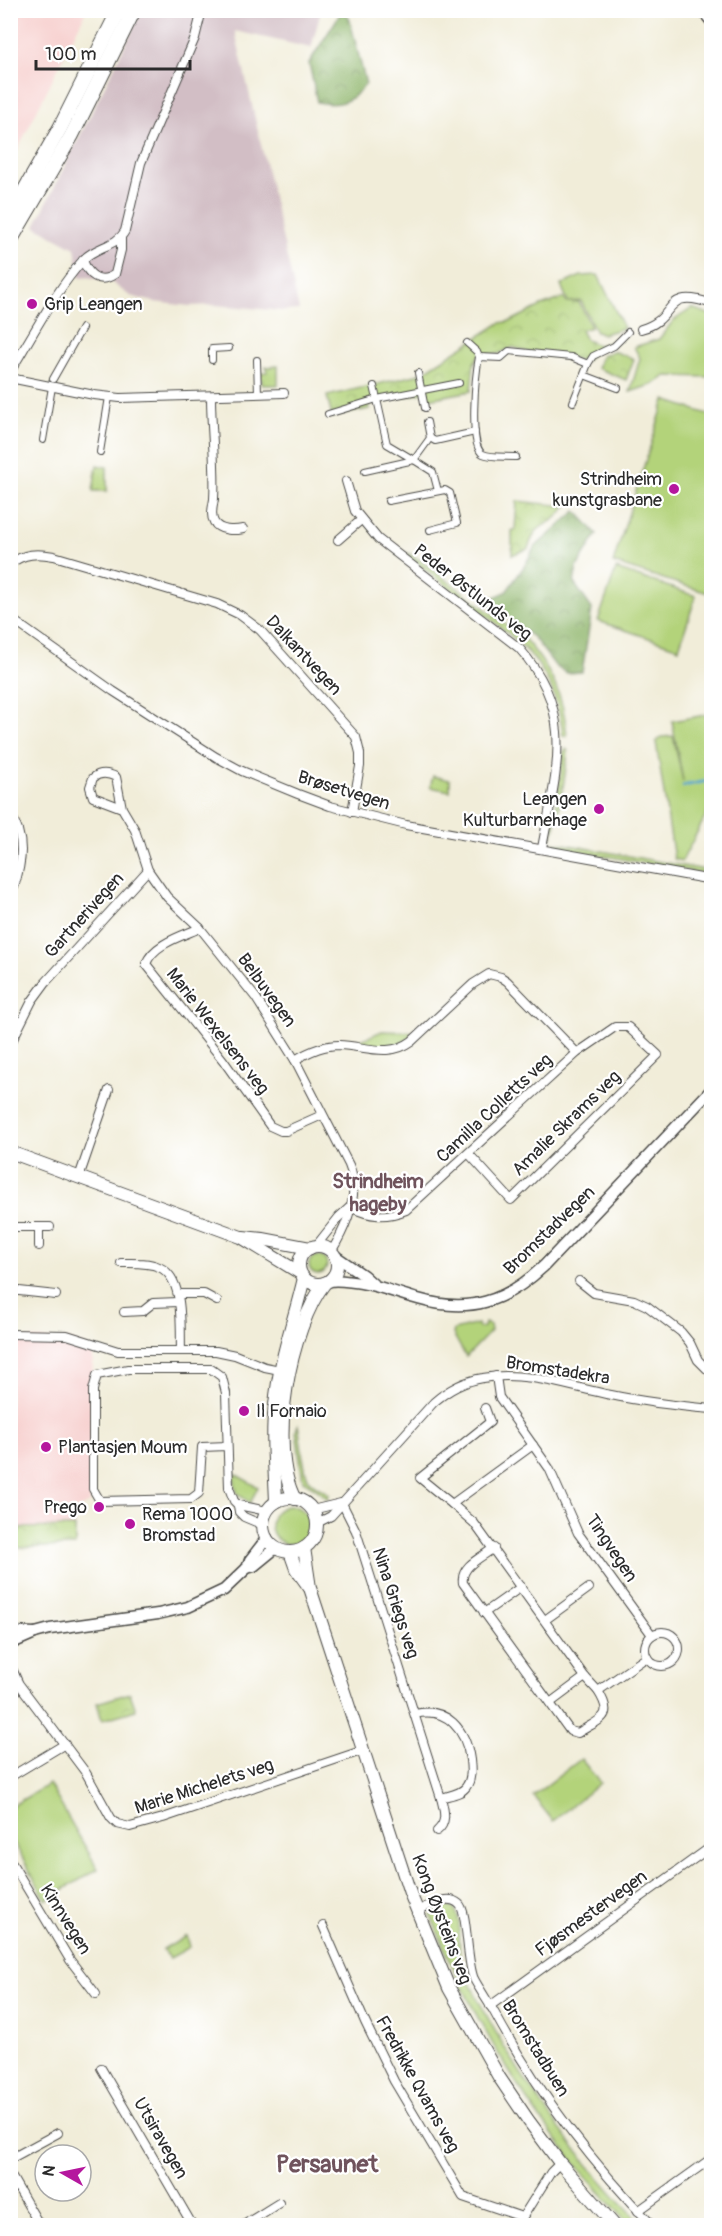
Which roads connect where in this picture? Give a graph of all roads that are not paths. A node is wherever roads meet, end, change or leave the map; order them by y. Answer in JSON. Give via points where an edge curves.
{"nodes":[{"id":1,"x":119,"y":10,"type":"edge"},
{"id":2,"x":134,"y":10,"type":"edge"},
{"id":3,"x":202,"y":10,"type":"edge"},
{"id":4,"x":702,"y":10,"type":"edge"},
{"id":5,"x":711,"y":22,"type":"edge"},
{"id":6,"x":10,"y":216,"type":"edge"},
{"id":7,"x":121,"y":238,"type":"junction"},
{"id":8,"x":10,"y":241,"type":"edge"},
{"id":9,"x":84,"y":260,"type":"junction"},
{"id":10,"x":711,"y":304,"type":"edge"},
{"id":11,"x":82,"y":328,"type":"dead end"},
{"id":12,"x":641,"y":329,"type":"dead end"},
{"id":13,"x":628,"y":332,"type":"dead end"},
{"id":14,"x":467,"y":343,"type":"dead end"},
{"id":15,"x":229,"y":348,"type":"dead end"},
{"id":16,"x":479,"y":357,"type":"junction"},
{"id":17,"x":212,"y":360,"type":"dead end"},
{"id":18,"x":257,"y":360,"type":"dead end"},
{"id":19,"x":588,"y":364,"type":"junction"},
{"id":20,"x":10,"y":372,"type":"edge"},
{"id":21,"x":418,"y":373,"type":"dead end"},
{"id":22,"x":584,"y":375,"type":"junction"},
{"id":23,"x":10,"y":378,"type":"edge"},
{"id":24,"x":459,"y":382,"type":"dead end"},
{"id":25,"x":53,"y":383,"type":"junction"},
{"id":26,"x":374,"y":386,"type":"dead end"},
{"id":27,"x":618,"y":388,"type":"dead end"},
{"id":28,"x":421,"y":390,"type":"junction"},
{"id":29,"x":284,"y":393,"type":"dead end"},
{"id":30,"x":258,"y":394,"type":"junction"},
{"id":31,"x":211,"y":396,"type":"junction"},
{"id":32,"x":109,"y":397,"type":"junction"},
{"id":33,"x":377,"y":399,"type":"junction"},
{"id":34,"x":573,"y":402,"type":"dead end"},
{"id":35,"x":425,"y":408,"type":"dead end"},
{"id":36,"x":328,"y":414,"type":"dead end"},
{"id":37,"x":428,"y":422,"type":"dead end"},
{"id":38,"x":475,"y":432,"type":"junction"},
{"id":39,"x":430,"y":438,"type":"junction"},
{"id":40,"x":43,"y":440,"type":"dead end"},
{"id":41,"x":100,"y":452,"type":"dead end"},
{"id":42,"x":516,"y":457,"type":"dead end"},
{"id":43,"x":414,"y":460,"type":"junction"},
{"id":44,"x":365,"y":471,"type":"dead end"},
{"id":45,"x":346,"y":482,"type":"dead end"},
{"id":46,"x":438,"y":491,"type":"junction"},
{"id":47,"x":388,"y":501,"type":"dead end"},
{"id":48,"x":361,"y":520,"type":"junction"},
{"id":49,"x":243,"y":529,"type":"dead end"},
{"id":50,"x":430,"y":530,"type":"dead end"},
{"id":51,"x":338,"y":540,"type":"dead end"},
{"id":52,"x":10,"y":564,"type":"edge"},
{"id":53,"x":10,"y":618,"type":"edge"},
{"id":54,"x":122,"y":808,"type":"junction"},
{"id":55,"x":352,"y":812,"type":"junction"},
{"id":56,"x":10,"y":814,"type":"edge"},
{"id":57,"x":542,"y":848,"type":"junction"},
{"id":58,"x":148,"y":870,"type":"junction"},
{"id":59,"x":711,"y":880,"type":"edge"},
{"id":60,"x":14,"y":887,"type":"dead end"},
{"id":61,"x":200,"y":928,"type":"junction"},
{"id":62,"x":628,"y":1027,"type":"joint"},
{"id":63,"x":10,"y":1045,"type":"edge"},
{"id":64,"x":578,"y":1053,"type":"junction"},
{"id":65,"x":295,"y":1059,"type":"junction"},
{"id":66,"x":711,"y":1089,"type":"edge"},
{"id":67,"x":109,"y":1090,"type":"dead end"},
{"id":68,"x":322,"y":1115,"type":"junction"},
{"id":69,"x":10,"y":1152,"type":"edge"},
{"id":70,"x":469,"y":1154,"type":"junction"},
{"id":71,"x":79,"y":1177,"type":"junction"},
{"id":72,"x":350,"y":1208,"type":"junction"},
{"id":73,"x":10,"y":1227,"type":"edge"},
{"id":74,"x":39,"y":1227,"type":"junction"},
{"id":75,"x":50,"y":1227,"type":"dead end"},
{"id":76,"x":241,"y":1237,"type":"junction"},
{"id":77,"x":39,"y":1246,"type":"dead end"},
{"id":78,"x":313,"y":1247,"type":"junction"},
{"id":79,"x":333,"y":1254,"type":"junction"},
{"id":80,"x":121,"y":1263,"type":"dead end"},
{"id":81,"x":302,"y":1276,"type":"junction"},
{"id":82,"x":579,"y":1281,"type":"dead end"},
{"id":83,"x":327,"y":1282,"type":"junction"},
{"id":84,"x":373,"y":1284,"type":"junction"},
{"id":85,"x":10,"y":1290,"type":"edge"},
{"id":86,"x":56,"y":1294,"type":"dead end"},
{"id":87,"x":178,"y":1298,"type":"junction"},
{"id":88,"x":217,"y":1301,"type":"dead end"},
{"id":89,"x":124,"y":1312,"type":"dead end"},
{"id":90,"x":10,"y":1334,"type":"edge"},
{"id":91,"x":181,"y":1351,"type":"junction"},
{"id":92,"x":280,"y":1370,"type":"junction"},
{"id":93,"x":710,"y":1371,"type":"edge"},
{"id":94,"x":496,"y":1376,"type":"junction"},
{"id":95,"x":485,"y":1408,"type":"dead end"},
{"id":96,"x":711,"y":1409,"type":"edge"},
{"id":97,"x":227,"y":1446,"type":"junction"},
{"id":98,"x":533,"y":1446,"type":"junction"},
{"id":99,"x":295,"y":1499,"type":"junction"},
{"id":100,"x":342,"y":1503,"type":"junction"},
{"id":101,"x":452,"y":1504,"type":"junction"},
{"id":102,"x":238,"y":1505,"type":"junction"},
{"id":103,"x":272,"y":1506,"type":"junction"},
{"id":104,"x":312,"y":1510,"type":"junction"},
{"id":105,"x":317,"y":1523,"type":"junction"},
{"id":106,"x":263,"y":1525,"type":"junction"},
{"id":107,"x":271,"y":1543,"type":"junction"},
{"id":108,"x":304,"y":1548,"type":"junction"},
{"id":109,"x":494,"y":1548,"type":"junction"},
{"id":110,"x":290,"y":1552,"type":"junction"},
{"id":111,"x":521,"y":1587,"type":"junction"},
{"id":112,"x":310,"y":1588,"type":"junction"},
{"id":113,"x":589,"y":1588,"type":"dead end"},
{"id":114,"x":484,"y":1613,"type":"junction"},
{"id":115,"x":544,"y":1620,"type":"junction"},
{"id":116,"x":10,"y":1632,"type":"edge"},
{"id":117,"x":35,"y":1633,"type":"junction"},
{"id":118,"x":652,"y":1635,"type":"junction"},
{"id":119,"x":10,"y":1644,"type":"edge"},
{"id":120,"x":647,"y":1658,"type":"junction"},
{"id":121,"x":10,"y":1664,"type":"edge"},
{"id":122,"x":585,"y":1677,"type":"junction"},
{"id":123,"x":14,"y":1680,"type":"edge"},
{"id":124,"x":598,"y":1691,"type":"junction"},
{"id":125,"x":550,"y":1703,"type":"junction"},
{"id":126,"x":415,"y":1714,"type":"junction"},
{"id":127,"x":65,"y":1744,"type":"junction"},
{"id":128,"x":364,"y":1750,"type":"junction"},
{"id":129,"x":10,"y":1777,"type":"edge"},
{"id":130,"x":441,"y":1798,"type":"junction"},
{"id":131,"x":711,"y":1824,"type":"edge"},
{"id":132,"x":437,"y":1831,"type":"dead end"},
{"id":133,"x":711,"y":1844,"type":"edge"},
{"id":134,"x":10,"y":1860,"type":"edge"},
{"id":135,"x":417,"y":1911,"type":"junction"},
{"id":136,"x":323,"y":1926,"type":"dead end"},
{"id":137,"x":96,"y":1994,"type":"dead end"},
{"id":138,"x":490,"y":2006,"type":"junction"},
{"id":139,"x":100,"y":2068,"type":"dead end"},
{"id":140,"x":58,"y":2133,"type":"dead end"},
{"id":141,"x":711,"y":2158,"type":"edge"},
{"id":142,"x":10,"y":2160,"type":"edge"},
{"id":143,"x":560,"y":2163,"type":"junction"},
{"id":144,"x":10,"y":2174,"type":"edge"},
{"id":145,"x":279,"y":2203,"type":"dead end"},
{"id":146,"x":638,"y":2211,"type":"junction"},
{"id":147,"x":522,"y":2217,"type":"junction"},
{"id":148,"x":40,"y":2226,"type":"edge"},
{"id":149,"x":193,"y":2226,"type":"edge"},
{"id":150,"x":242,"y":2226,"type":"edge"},
{"id":151,"x":517,"y":2226,"type":"edge"},
{"id":152,"x":615,"y":2226,"type":"edge"},
{"id":153,"x":652,"y":2226,"type":"edge"}],
"edges":[{"from":1,"to":6,"type":"highway","via":[[60,128]]},
{"from":2,"to":8,"type":"highway","via":[[72,135]]},
{"from":3,"to":7,"type":"street","via":[[186,61],[141,163]]},
{"from":4,"to":5,"type":"street"},
{"from":7,"to":9,"type":"street"},
{"from":7,"to":9,"type":"street","via":[[115,274],[109,278],[92,276]]},
{"from":9,"to":20,"type":"street"},
{"from":10,"to":12,"type":"street","via":[[681,299],[654,325]]},
{"from":11,"to":25,"type":"street"},
{"from":13,"to":19,"type":"street","via":[[614,346],[593,356]]},
{"from":14,"to":16,"type":"street"},
{"from":15,"to":17,"type":"street","via":[[212,349]]},
{"from":16,"to":19,"type":"street","via":[[501,358],[509,351],[571,357]]},
{"from":16,"to":38,"type":"street"},
{"from":18,"to":30,"type":"street"},
{"from":19,"to":22,"type":"street"},
{"from":21,"to":28,"type":"street"},
{"from":22,"to":27,"type":"street"},
{"from":22,"to":34,"type":"street"},
{"from":23,"to":25,"type":"street"},
{"from":24,"to":28,"type":"street"},
{"from":25,"to":32,"type":"street"},
{"from":25,"to":40,"type":"street"},
{"from":26,"to":33,"type":"street"},
{"from":28,"to":33,"type":"street"},
{"from":28,"to":35,"type":"street"},
{"from":29,"to":30,"type":"street"},
{"from":30,"to":31,"type":"street"},
{"from":31,"to":32,"type":"street"},
{"from":31,"to":49,"type":"street","via":[[215,476],[212,517],[219,528]]},
{"from":32,"to":41,"type":"street"},
{"from":33,"to":36,"type":"street"},
{"from":33,"to":43,"type":"street","via":[[387,444]]},
{"from":37,"to":39,"type":"street"},
{"from":38,"to":39,"type":"street","via":[[435,441]]},
{"from":38,"to":42,"type":"street","via":[[483,454]]},
{"from":39,"to":43,"type":"street"},
{"from":43,"to":44,"type":"street"},
{"from":43,"to":46,"type":"street","via":[[433,472]]},
{"from":45,"to":48,"type":"street","name":"Peder Østlunds veg"},
{"from":46,"to":47,"type":"street"},
{"from":46,"to":50,"type":"street","via":[[450,493],[457,523]]},
{"from":48,"to":51,"type":"street"},
{"from":48,"to":57,"type":"street","name":"Peder Østlunds veg","via":[[378,539],[519,648],[545,684],[556,722],[558,756]]},
{"from":52,"to":55,"type":"street","name":"Dalkantvegen","via":[[34,554],[54,556],[217,604],[248,621],[356,737],[360,766]]},
{"from":53,"to":55,"type":"street","name":"Brøsetvegen","via":[[216,757],[270,784]]},
{"from":54,"to":54,"type":"street","name":"Belbuvegen","via":[[116,777],[106,773],[93,778],[93,797]]},
{"from":54,"to":58,"type":"street","name":"Belbuvegen","via":[[135,830]]},
{"from":55,"to":57,"type":"street","name":"Brøsetvegen"},
{"from":56,"to":60,"type":"street","via":[[22,850]]},
{"from":57,"to":59,"type":"street","name":"Brøsetvegen"},
{"from":58,"to":61,"type":"street","name":"Belbuvegen","via":[[166,897]]},
{"from":58,"to":63,"type":"street","name":"Gartnerivegen","via":[[46,982]]},
{"from":61,"to":65,"type":"street","name":"Belbuvegen","via":[[256,998]]},
{"from":61,"to":68,"type":"street","name":"Marie Wexelsens veg","via":[[164,944],[146,964],[270,1126],[286,1131]]},
{"from":62,"to":64,"type":"street","name":"Camilla Colletts veg","via":[[615,1027]]},
{"from":62,"to":70,"type":"street","name":"Amalie Skrams veg","via":[[658,1055],[511,1200]]},
{"from":64,"to":65,"type":"street","via":[[507,981],[489,974],[400,1048],[330,1046]]},
{"from":64,"to":70,"type":"street","name":"Camilla Colletts veg"},
{"from":65,"to":68,"type":"street","name":"Belbuvegen"},
{"from":66,"to":84,"type":"street","name":"Bromstadvegen","via":[[543,1266],[507,1294],[468,1306],[444,1306]]},
{"from":67,"to":71,"type":"street"},
{"from":68,"to":72,"type":"street","name":"Belbuvegen","via":[[352,1172]]},
{"from":69,"to":71,"type":"main road"},
{"from":70,"to":72,"type":"street","name":"Camilla Colletts veg","via":[[406,1210],[381,1217]]},
{"from":71,"to":76,"type":"main road"},
{"from":72,"to":78,"type":"street"},
{"from":72,"to":79,"type":"street","name":"Belbuvegen"},
{"from":73,"to":74,"type":"street"},
{"from":74,"to":75,"type":"street"},
{"from":74,"to":77,"type":"street"},
{"from":76,"to":78,"type":"main road"},
{"from":76,"to":81,"type":"main road"},
{"from":78,"to":79,"type":"main road"},
{"from":78,"to":81,"type":"main road","via":[[301,1256]]},
{"from":79,"to":83,"type":"main road","via":[[336,1270]]},
{"from":79,"to":84,"type":"street","name":"Bromstadvegen"},
{"from":80,"to":87,"type":"street","via":[[162,1268],[171,1278]]},
{"from":81,"to":83,"type":"main road","via":[[314,1284]]},
{"from":81,"to":92,"type":"main road"},
{"from":82,"to":93,"type":"street","via":[[594,1293],[647,1306],[681,1332],[698,1360]]},
{"from":83,"to":84,"type":"street","name":"Bromstadvegen"},
{"from":83,"to":99,"type":"main road","via":[[313,1301],[300,1331],[286,1390],[284,1452]]},
{"from":85,"to":86,"type":"street"},
{"from":87,"to":88,"type":"street","via":[[204,1294]]},
{"from":87,"to":89,"type":"street","via":[[153,1303],[143,1311]]},
{"from":87,"to":91,"type":"street"},
{"from":90,"to":91,"type":"street","via":[[67,1335],[118,1351]]},
{"from":91,"to":92,"type":"street","via":[[226,1353]]},
{"from":92,"to":103,"type":"main road","via":[[273,1424]]},
{"from":94,"to":96,"type":"street","name":"Bromstadekra","via":[[520,1377],[650,1403]]},
{"from":94,"to":98,"type":"street","name":"Tingvegen","via":[[499,1397]]},
{"from":94,"to":100,"type":"street","name":"Bromstadekra","via":[[472,1380],[442,1396]]},
{"from":95,"to":101,"type":"street","via":[[490,1422],[420,1478]]},
{"from":97,"to":97,"type":"street","via":[[225,1382],[215,1371],[128,1369],[97,1375],[93,1390],[93,1489],[100,1500],[191,1499],[198,1493],[202,1447]]},
{"from":97,"to":102,"type":"street","via":[[229,1488]]},
{"from":98,"to":101,"type":"street"},
{"from":98,"to":118,"type":"street","name":"Tingvegen","via":[[554,1478],[585,1543]]},
{"from":99,"to":103,"type":"main road"},
{"from":99,"to":104,"type":"main road"},
{"from":100,"to":104,"type":"street"},
{"from":100,"to":105,"type":"street","name":"Bromstadekra","via":[[331,1516]]},
{"from":100,"to":126,"type":"street","name":"Nina Griegs veg","via":[[356,1531]]},
{"from":101,"to":109,"type":"street"},
{"from":102,"to":103,"type":"street"},
{"from":102,"to":106,"type":"street","via":[[244,1517]]},
{"from":103,"to":106,"type":"main road"},
{"from":104,"to":105,"type":"main road"},
{"from":105,"to":108,"type":"main road","via":[[314,1537]]},
{"from":106,"to":107,"type":"main road"},
{"from":107,"to":110,"type":"main road"},
{"from":107,"to":117,"type":"street","via":[[224,1590],[188,1608]]},
{"from":108,"to":110,"type":"main road"},
{"from":108,"to":112,"type":"main road","name":"Kong Øysteins veg"},
{"from":109,"to":111,"type":"street"},
{"from":109,"to":114,"type":"street","via":[[467,1568],[462,1578]]},
{"from":110,"to":112,"type":"main road","name":"Kong Øysteins veg","via":[[296,1569]]},
{"from":111,"to":114,"type":"street"},
{"from":111,"to":115,"type":"street"},
{"from":112,"to":128,"type":"main road","name":"Kong Øysteins veg"},
{"from":113,"to":115,"type":"street"},
{"from":114,"to":125,"type":"street"},
{"from":115,"to":122,"type":"street"},
{"from":116,"to":117,"type":"street"},
{"from":117,"to":119,"type":"street"},
{"from":118,"to":120,"type":"street","via":[[645,1646]]},
{"from":118,"to":120,"type":"street","via":[[671,1634],[679,1651],[672,1663],[666,1665]]},
{"from":120,"to":124,"type":"street"},
{"from":121,"to":123,"type":"street","name":"Marie Michelets veg"},
{"from":122,"to":124,"type":"street"},
{"from":122,"to":125,"type":"street"},
{"from":123,"to":127,"type":"street","name":"Marie Michelets veg"},
{"from":124,"to":125,"type":"street","via":[[607,1710],[578,1733],[570,1731]]},
{"from":126,"to":130,"type":"street","name":"Nina Griegs veg"},
{"from":126,"to":130,"type":"street","via":[[430,1712],[444,1716],[456,1724],[465,1738],[469,1782],[462,1791]]},
{"from":127,"to":128,"type":"street","name":"Marie Michelets veg","via":[[94,1784],[111,1818],[130,1827]]},
{"from":127,"to":129,"type":"street"},
{"from":128,"to":135,"type":"main road","name":"Kong Øysteins veg"},
{"from":130,"to":132,"type":"street","name":"Nina Griegs veg","via":[[445,1816]]},
{"from":131,"to":133,"type":"street","name":"Fjøsmestervegen"},
{"from":133,"to":138,"type":"street","name":"Fjøsmestervegen"},
{"from":134,"to":137,"type":"street","name":"Kinnvegen","via":[[70,1960]]},
{"from":135,"to":138,"type":"street","name":"Bromstadbuen","via":[[447,1900],[462,1907],[470,1968]]},
{"from":135,"to":143,"type":"main road","name":"Kong Øysteins veg","via":[[448,1988],[493,2067]]},
{"from":136,"to":147,"type":"street","name":"Fredrikke Qvams veg","via":[[394,2081],[463,2198]]},
{"from":138,"to":146,"type":"street","name":"Bromstadbuen","via":[[559,2116]]},
{"from":139,"to":149,"type":"street","name":"Utsiravegen"},
{"from":140,"to":142,"type":"street"},
{"from":141,"to":146,"type":"street"},
{"from":143,"to":147,"type":"street"},
{"from":143,"to":152,"type":"main road","name":"Kong Øysteins veg"},
{"from":144,"to":148,"type":"street"},
{"from":145,"to":150,"type":"street"},
{"from":146,"to":153,"type":"street","name":"Bromstadbuen"},
{"from":147,"to":151,"type":"street"}]}
